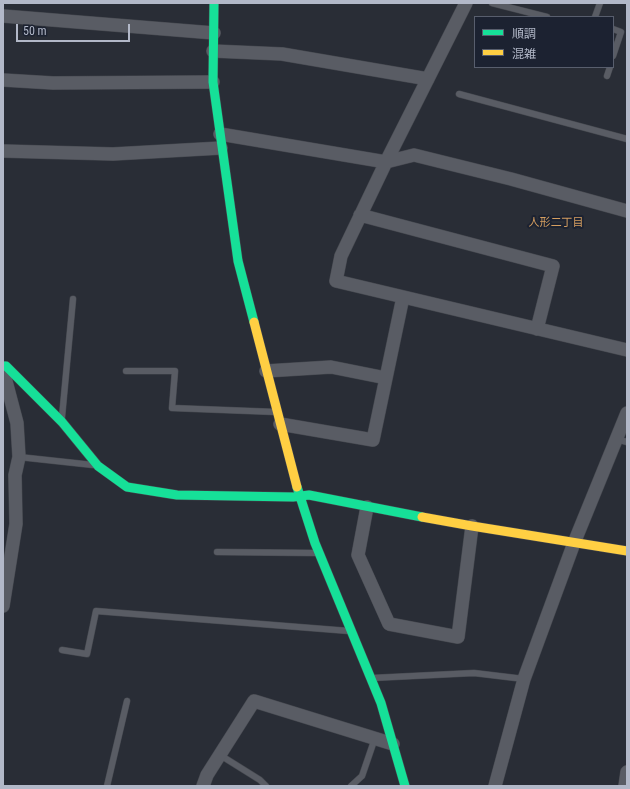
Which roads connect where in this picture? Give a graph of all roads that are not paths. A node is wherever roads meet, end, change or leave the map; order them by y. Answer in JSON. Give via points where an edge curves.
{"nodes":[{"id":1,"x":214,"y":3,"type":"edge"},
{"id":2,"x":466,"y":3,"type":"edge"},
{"id":3,"x":492,"y":3,"type":"edge"},
{"id":4,"x":600,"y":3,"type":"edge"},
{"id":5,"x":3,"y":16,"type":"edge"},
{"id":6,"x":543,"y":16,"type":"edge"},
{"id":7,"x":595,"y":16,"type":"edge"},
{"id":8,"x":614,"y":29,"type":"edge"},
{"id":9,"x":214,"y":33,"type":"junction"},
{"id":10,"x":214,"y":51,"type":"junction"},
{"id":11,"x":614,"y":53,"type":"edge"},
{"id":12,"x":610,"y":68,"type":"edge"},
{"id":13,"x":607,"y":76,"type":"dead end"},
{"id":14,"x":428,"y":79,"type":"junction"},
{"id":15,"x":3,"y":80,"type":"edge"},
{"id":16,"x":213,"y":82,"type":"junction"},
{"id":17,"x":459,"y":94,"type":"dead end"},
{"id":18,"x":220,"y":134,"type":"junction"},
{"id":19,"x":627,"y":139,"type":"edge"},
{"id":20,"x":221,"y":148,"type":"junction"},
{"id":21,"x":3,"y":151,"type":"edge"},
{"id":22,"x":386,"y":162,"type":"junction"},
{"id":23,"x":627,"y":211,"type":"edge"},
{"id":24,"x":360,"y":216,"type":"junction"},
{"id":25,"x":403,"y":297,"type":"junction"},
{"id":26,"x":74,"y":299,"type":"dead end"},
{"id":27,"x":537,"y":329,"type":"junction"},
{"id":28,"x":627,"y":350,"type":"edge"},
{"id":29,"x":3,"y":366,"type":"edge"},
{"id":30,"x":3,"y":370,"type":"edge"},
{"id":31,"x":126,"y":371,"type":"dead end"},
{"id":32,"x":266,"y":371,"type":"junction"},
{"id":33,"x":386,"y":378,"type":"junction"},
{"id":34,"x":627,"y":413,"type":"edge"},
{"id":35,"x":279,"y":418,"type":"junction"},
{"id":36,"x":62,"y":422,"type":"junction"},
{"id":37,"x":621,"y":440,"type":"edge"},
{"id":38,"x":19,"y":457,"type":"junction"},
{"id":39,"x":98,"y":466,"type":"junction"},
{"id":40,"x":299,"y":495,"type":"junction"},
{"id":41,"x":367,"y":506,"type":"junction"},
{"id":42,"x":472,"y":526,"type":"junction"},
{"id":43,"x":574,"y":542,"type":"junction"},
{"id":44,"x":627,"y":551,"type":"edge"},
{"id":45,"x":217,"y":552,"type":"dead end"},
{"id":46,"x":319,"y":553,"type":"junction"},
{"id":47,"x":3,"y":606,"type":"edge"},
{"id":48,"x":352,"y":631,"type":"junction"},
{"id":49,"x":62,"y":650,"type":"dead end"},
{"id":50,"x":371,"y":678,"type":"junction"},
{"id":51,"x":524,"y":679,"type":"junction"},
{"id":52,"x":127,"y":700,"type":"dead end"},
{"id":53,"x":375,"y":738,"type":"junction"},
{"id":54,"x":393,"y":744,"type":"junction"},
{"id":55,"x":220,"y":755,"type":"junction"},
{"id":56,"x":108,"y":786,"type":"edge"},
{"id":57,"x":203,"y":786,"type":"edge"},
{"id":58,"x":266,"y":786,"type":"edge"},
{"id":59,"x":350,"y":786,"type":"edge"},
{"id":60,"x":404,"y":786,"type":"edge"},
{"id":61,"x":495,"y":786,"type":"edge"}],
"edges":[{"from":1,"to":9,"type":"street"},
{"from":2,"to":14,"type":"street"},
{"from":3,"to":6,"type":"lane"},
{"from":4,"to":7,"type":"lane"},
{"from":5,"to":9,"type":"street"},
{"from":8,"to":11,"type":"lane","via":[[621,32]]},
{"from":9,"to":10,"type":"street"},
{"from":10,"to":14,"type":"street","via":[[282,54]]},
{"from":10,"to":16,"type":"street"},
{"from":12,"to":13,"type":"lane"},
{"from":14,"to":22,"type":"street"},
{"from":15,"to":16,"type":"street","via":[[53,83]]},
{"from":16,"to":18,"type":"street"},
{"from":17,"to":19,"type":"lane"},
{"from":18,"to":20,"type":"street"},
{"from":18,"to":22,"type":"street"},
{"from":20,"to":21,"type":"street","via":[[114,154]]},
{"from":20,"to":32,"type":"street","via":[[238,261]]},
{"from":22,"to":23,"type":"street","via":[[414,155]]},
{"from":22,"to":24,"type":"street"},
{"from":24,"to":25,"type":"street","via":[[341,256],[336,281]]},
{"from":24,"to":27,"type":"street","via":[[553,266]]},
{"from":25,"to":27,"type":"street"},
{"from":25,"to":33,"type":"street"},
{"from":26,"to":36,"type":"lane"},
{"from":27,"to":28,"type":"street"},
{"from":29,"to":36,"type":"street","via":[[6,366]]},
{"from":30,"to":38,"type":"street","via":[[17,423]]},
{"from":31,"to":35,"type":"lane","via":[[175,371],[172,408]]},
{"from":32,"to":33,"type":"street","via":[[331,367]]},
{"from":32,"to":35,"type":"street"},
{"from":33,"to":35,"type":"street","via":[[373,440]]},
{"from":34,"to":37,"type":"street"},
{"from":35,"to":40,"type":"street"},
{"from":36,"to":39,"type":"street"},
{"from":37,"to":43,"type":"street"},
{"from":38,"to":39,"type":"lane"},
{"from":38,"to":47,"type":"street","via":[[15,475],[16,524]]},
{"from":39,"to":40,"type":"street","via":[[127,487],[177,495]]},
{"from":40,"to":41,"type":"street"},
{"from":40,"to":46,"type":"street"},
{"from":41,"to":42,"type":"street"},
{"from":41,"to":42,"type":"street","via":[[358,554],[389,624],[458,637]]},
{"from":42,"to":43,"type":"street"},
{"from":43,"to":44,"type":"street"},
{"from":43,"to":51,"type":"street"},
{"from":45,"to":46,"type":"lane"},
{"from":46,"to":48,"type":"street"},
{"from":48,"to":49,"type":"lane","via":[[96,610],[87,654]]},
{"from":48,"to":50,"type":"street"},
{"from":50,"to":51,"type":"lane","via":[[474,673]]},
{"from":50,"to":54,"type":"street"},
{"from":51,"to":61,"type":"street"},
{"from":52,"to":56,"type":"lane"},
{"from":53,"to":54,"type":"street"},
{"from":53,"to":55,"type":"street","via":[[254,701]]},
{"from":53,"to":59,"type":"lane","via":[[362,776]]},
{"from":54,"to":60,"type":"street"},
{"from":55,"to":57,"type":"street"},
{"from":55,"to":58,"type":"lane"}]}
